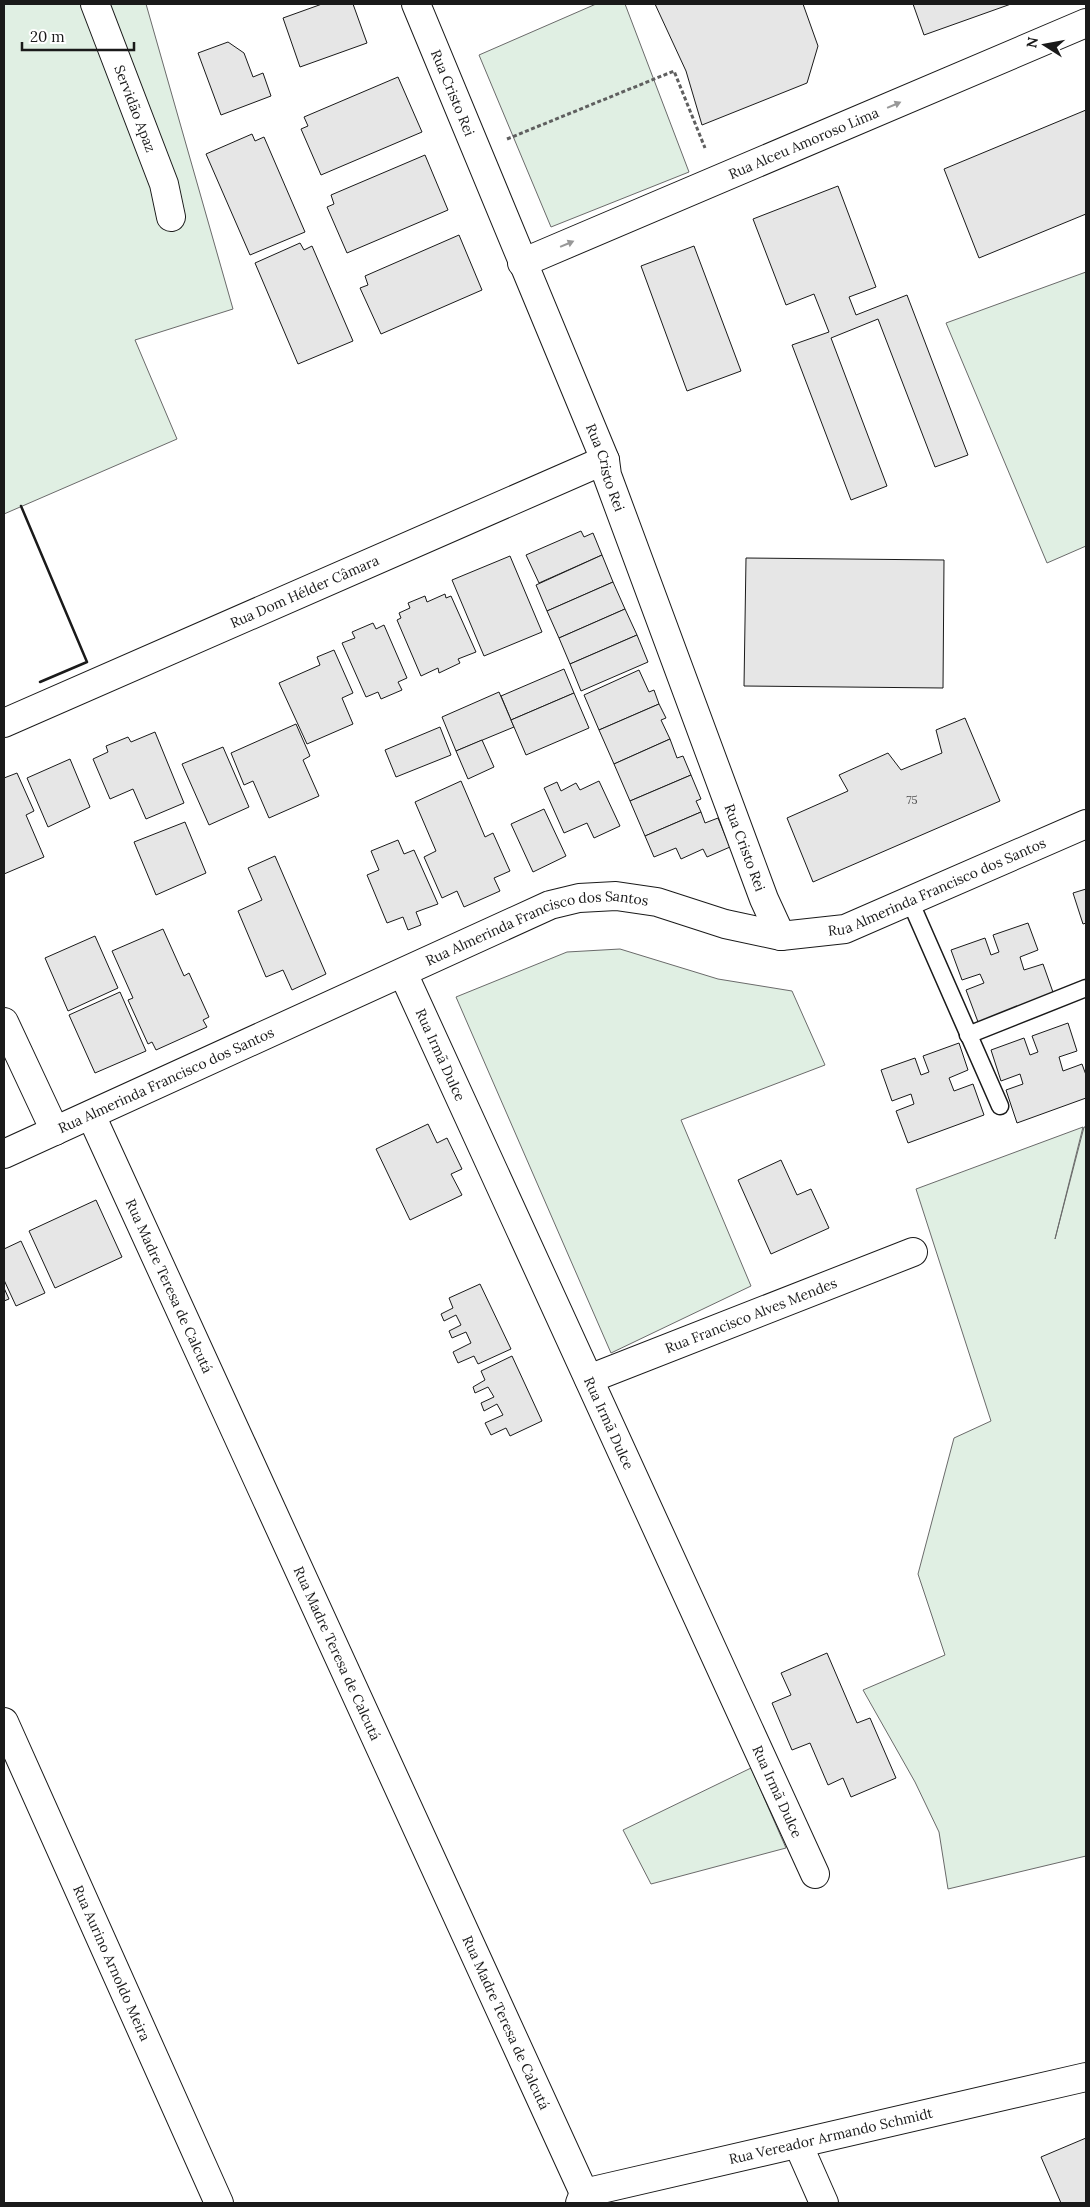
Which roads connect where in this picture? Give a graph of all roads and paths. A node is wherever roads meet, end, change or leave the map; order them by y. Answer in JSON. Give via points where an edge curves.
{"nodes":[{"id":1,"x":95,"y":4,"type":"edge"},
{"id":2,"x":416,"y":4,"type":"edge"},
{"id":3,"x":1086,"y":23,"type":"edge"},
{"id":4,"x":476,"y":151,"type":"junction"},
{"id":5,"x":718,"y":179,"type":"junction"},
{"id":6,"x":170,"y":217,"type":"dead end"},
{"id":7,"x":522,"y":263,"type":"junction"},
{"id":8,"x":605,"y":460,"type":"junction"},
{"id":9,"x":4,"y":723,"type":"edge"},
{"id":10,"x":1086,"y":824,"type":"edge"},
{"id":11,"x":910,"y":901,"type":"junction"},
{"id":12,"x":781,"y":936,"type":"junction"},
{"id":13,"x":403,"y":972,"type":"junction"},
{"id":14,"x":1086,"y":988,"type":"edge"},
{"id":15,"x":4,"y":1022,"type":"edge"},
{"id":16,"x":968,"y":1035,"type":"junction"},
{"id":17,"x":1000,"y":1106,"type":"dead end"},
{"id":18,"x":91,"y":1115,"type":"junction"},
{"id":19,"x":55,"y":1131,"type":"junction"},
{"id":20,"x":4,"y":1154,"type":"edge"},
{"id":21,"x":913,"y":1252,"type":"dead end"},
{"id":22,"x":589,"y":1379,"type":"junction"},
{"id":23,"x":4,"y":1722,"type":"edge"},
{"id":24,"x":815,"y":1874,"type":"dead end"},
{"id":25,"x":1086,"y":2077,"type":"edge"},
{"id":26,"x":798,"y":2144,"type":"junction"},
{"id":27,"x":582,"y":2198,"type":"edge"},
{"id":28,"x":219,"y":2203,"type":"edge"},
{"id":29,"x":824,"y":2203,"type":"edge"}],
"edges":[{"from":1,"to":6,"type":"street","name":"Servidão Apaz","via":[[164,184]]},
{"from":2,"to":4,"type":"street","name":"Rua Cristo Rei"},
{"from":5,"to":3,"type":"street","name":"Rua Alceu Amoroso Lima","one_way":true},
{"from":4,"to":5,"type":"path","via":[[674,71]]},
{"from":4,"to":7,"type":"street","name":"Rua Cristo Rei"},
{"from":7,"to":5,"type":"street","name":"Rua Alceu Amoroso Lima","one_way":true},
{"from":7,"to":8,"type":"street","name":"Rua Cristo Rei"},
{"from":8,"to":9,"type":"street","name":"Rua Dom Hélder Câmara"},
{"from":8,"to":12,"type":"street","name":"Rua Cristo Rei","via":[[610,484],[764,899]]},
{"from":10,"to":11,"type":"street","name":"Rua Almerinda Francisco dos Santos"},
{"from":11,"to":12,"type":"street","name":"Rua Almerinda Francisco dos Santos","via":[[845,929]]},
{"from":11,"to":16,"type":"lane"},
{"from":12,"to":13,"type":"street","name":"Rua Almerinda Francisco dos Santos","via":[[725,924],[658,902],[616,896],[579,898],[550,905]]},
{"from":13,"to":18,"type":"street","name":"Rua Almerinda Francisco dos Santos"},
{"from":13,"to":22,"type":"street","name":"Rua Irmã Dulce"},
{"from":14,"to":16,"type":"lane"},
{"from":15,"to":19,"type":"street"},
{"from":16,"to":17,"type":"lane"},
{"from":18,"to":19,"type":"street","name":"Rua Almerinda Francisco dos Santos"},
{"from":18,"to":27,"type":"street","name":"Rua Madre Teresa de Calcutá"},
{"from":19,"to":20,"type":"street","name":"Rua Almerinda Francisco dos Santos"},
{"from":21,"to":22,"type":"street","name":"Rua Francisco Alves Mendes"},
{"from":22,"to":24,"type":"street","name":"Rua Irmã Dulce"},
{"from":23,"to":28,"type":"street","name":"Rua Aurino Arnoldo Meira"},
{"from":25,"to":26,"type":"street","name":"Rua Vereador Armando Schmidt"},
{"from":26,"to":27,"type":"street","name":"Rua Vereador Armando Schmidt"},
{"from":26,"to":29,"type":"street"}]}
